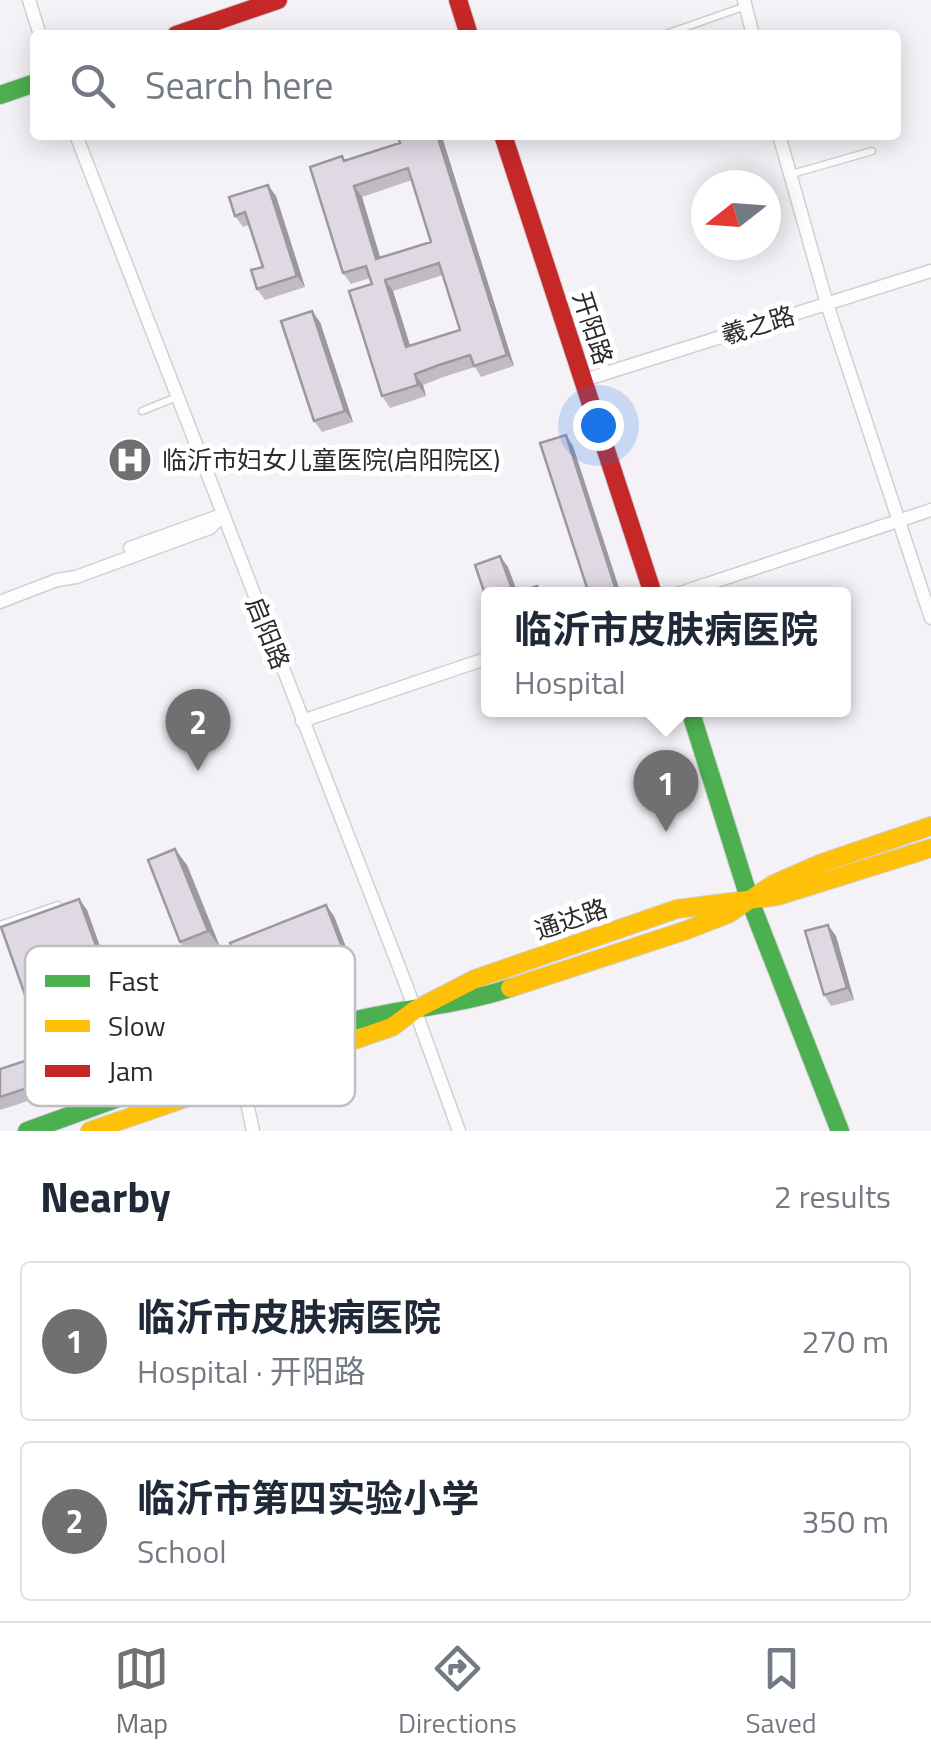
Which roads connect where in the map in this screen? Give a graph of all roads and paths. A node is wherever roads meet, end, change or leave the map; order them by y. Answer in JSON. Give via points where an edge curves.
{"nodes":[{"id":1,"x":29,"y":0,"type":"edge"},
{"id":2,"x":278,"y":0,"type":"edge"},
{"id":3,"x":458,"y":0,"type":"edge"},
{"id":4,"x":745,"y":3,"type":"edge"},
{"id":5,"x":38,"y":30,"type":"edge"},
{"id":6,"x":191,"y":30,"type":"edge"},
{"id":7,"x":467,"y":30,"type":"edge"},
{"id":8,"x":676,"y":30,"type":"edge"},
{"id":9,"x":752,"y":30,"type":"edge"},
{"id":10,"x":30,"y":85,"type":"edge"},
{"id":11,"x":0,"y":95,"type":"edge"},
{"id":12,"x":78,"y":140,"type":"edge"},
{"id":13,"x":504,"y":140,"type":"edge"},
{"id":14,"x":781,"y":140,"type":"edge"},
{"id":15,"x":872,"y":151,"type":"dead end"},
{"id":16,"x":790,"y":175,"type":"junction"},
{"id":17,"x":931,"y":271,"type":"edge"},
{"id":18,"x":827,"y":304,"type":"junction"},
{"id":19,"x":584,"y":380,"type":"junction"},
{"id":20,"x":173,"y":394,"type":"junction"},
{"id":21,"x":142,"y":411,"type":"dead end"},
{"id":22,"x":931,"y":510,"type":"edge"},
{"id":23,"x":222,"y":516,"type":"junction"},
{"id":24,"x":899,"y":521,"type":"junction"},
{"id":25,"x":651,"y":587,"type":"edge"},
{"id":26,"x":698,"y":587,"type":"edge"},
{"id":27,"x":0,"y":602,"type":"edge"},
{"id":28,"x":931,"y":618,"type":"edge"},
{"id":29,"x":481,"y":660,"type":"edge"},
{"id":30,"x":692,"y":717,"type":"edge"},
{"id":31,"x":302,"y":721,"type":"junction"},
{"id":32,"x":931,"y":826,"type":"edge"},
{"id":33,"x":931,"y":848,"type":"edge"},
{"id":34,"x":750,"y":901,"type":"junction"},
{"id":35,"x":58,"y":905,"type":"edge"},
{"id":36,"x":0,"y":925,"type":"edge"},
{"id":37,"x":415,"y":1010,"type":"junction"},
{"id":38,"x":355,"y":1021,"type":"edge"},
{"id":39,"x":355,"y":1040,"type":"edge"},
{"id":40,"x":97,"y":1106,"type":"edge"},
{"id":41,"x":162,"y":1106,"type":"edge"},
{"id":42,"x":247,"y":1106,"type":"edge"},
{"id":43,"x":27,"y":1131,"type":"edge"},
{"id":44,"x":90,"y":1131,"type":"edge"},
{"id":45,"x":252,"y":1131,"type":"edge"},
{"id":46,"x":459,"y":1131,"type":"edge"},
{"id":47,"x":840,"y":1131,"type":"edge"}],
"edges":[{"from":1,"to":5,"type":"street"},
{"from":2,"to":6,"type":"main road"},
{"from":3,"to":7,"type":"main road"},
{"from":4,"to":8,"type":"lane"},
{"from":4,"to":9,"type":"street"},
{"from":10,"to":11,"type":"main road"},
{"from":12,"to":20,"type":"street","name":"启阳路"},
{"from":13,"to":19,"type":"main road","name":"开阳路"},
{"from":14,"to":16,"type":"street"},
{"from":15,"to":16,"type":"lane"},
{"from":16,"to":18,"type":"street"},
{"from":17,"to":18,"type":"street","name":"羲之路"},
{"from":18,"to":19,"type":"street","name":"羲之路"},
{"from":18,"to":24,"type":"street"},
{"from":19,"to":25,"type":"main road","name":"开阳路"},
{"from":20,"to":21,"type":"lane"},
{"from":20,"to":23,"type":"street","name":"启阳路"},
{"from":22,"to":24,"type":"street"},
{"from":23,"to":27,"type":"street"},
{"from":23,"to":31,"type":"street","name":"启阳路"},
{"from":24,"to":26,"type":"street"},
{"from":24,"to":28,"type":"street"},
{"from":29,"to":31,"type":"street"},
{"from":30,"to":34,"type":"main road"},
{"from":31,"to":37,"type":"street","name":"启阳路"},
{"from":32,"to":34,"type":"main road","name":"通达路","via":[[822,863]]},
{"from":33,"to":34,"type":"main road","name":"通达路"},
{"from":34,"to":37,"type":"main road","name":"通达路","via":[[677,909],[475,979]]},
{"from":34,"to":47,"type":"main road"},
{"from":35,"to":36,"type":"lane"},
{"from":37,"to":38,"type":"main road","name":"通达路"},
{"from":37,"to":39,"type":"main road","name":"通达路","via":[[392,1027]]},
{"from":37,"to":46,"type":"street","name":"启阳路"},
{"from":40,"to":43,"type":"main road","name":"通达路"},
{"from":41,"to":44,"type":"main road","name":"通达路"},
{"from":42,"to":45,"type":"street"}]}
